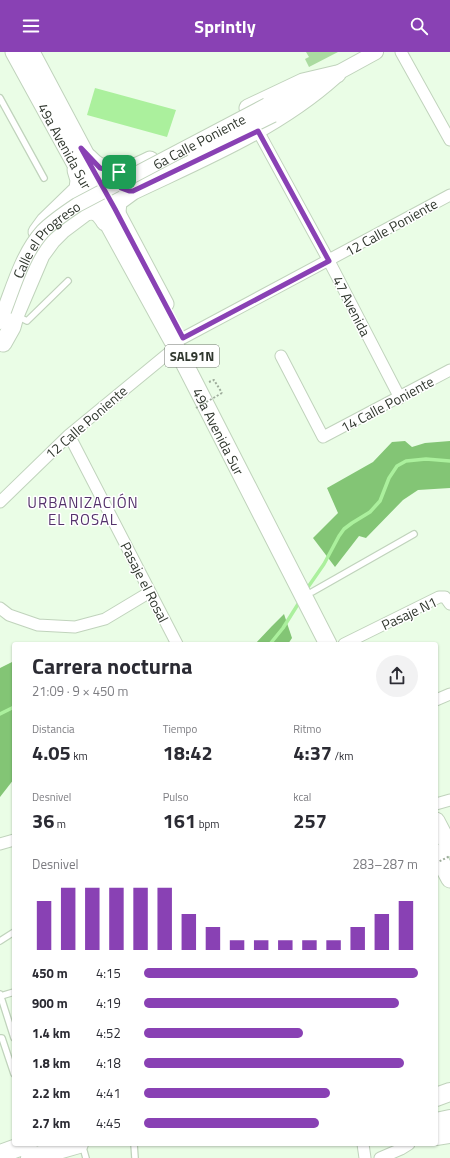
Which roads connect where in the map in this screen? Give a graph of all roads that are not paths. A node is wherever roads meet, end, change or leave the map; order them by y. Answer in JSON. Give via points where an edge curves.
{"nodes":[{"id":1,"x":14,"y":52,"type":"edge"},
{"id":2,"x":31,"y":52,"type":"edge"},
{"id":3,"x":376,"y":52,"type":"edge"},
{"id":4,"x":401,"y":52,"type":"edge"},
{"id":5,"x":337,"y":74,"type":"junction"},
{"id":6,"x":0,"y":98,"type":"edge"},
{"id":7,"x":258,"y":131,"type":"junction"},
{"id":8,"x":450,"y":140,"type":"edge"},
{"id":9,"x":77,"y":154,"type":"junction"},
{"id":10,"x":119,"y":172,"type":"junction"},
{"id":11,"x":44,"y":178,"type":"dead end"},
{"id":12,"x":133,"y":191,"type":"junction"},
{"id":13,"x":450,"y":195,"type":"edge"},
{"id":14,"x":101,"y":196,"type":"joint"},
{"id":15,"x":71,"y":197,"type":"junction"},
{"id":16,"x":117,"y":212,"type":"junction"},
{"id":17,"x":78,"y":217,"type":"junction"},
{"id":18,"x":110,"y":228,"type":"junction"},
{"id":19,"x":329,"y":261,"type":"junction"},
{"id":20,"x":68,"y":281,"type":"dead end"},
{"id":21,"x":6,"y":315,"type":"edge"},
{"id":22,"x":179,"y":342,"type":"junction"},
{"id":23,"x":1,"y":345,"type":"edge"},
{"id":24,"x":280,"y":356,"type":"dead end"},
{"id":25,"x":450,"y":370,"type":"edge"},
{"id":26,"x":400,"y":398,"type":"junction"},
{"id":27,"x":69,"y":435,"type":"junction"},
{"id":28,"x":0,"y":502,"type":"edge"},
{"id":29,"x":414,"y":534,"type":"dead end"},
{"id":30,"x":150,"y":592,"type":"junction"},
{"id":31,"x":310,"y":595,"type":"junction"},
{"id":32,"x":450,"y":604,"type":"edge"},
{"id":33,"x":0,"y":608,"type":"edge"},
{"id":34,"x":176,"y":642,"type":"edge"},
{"id":35,"x":327,"y":642,"type":"edge"},
{"id":36,"x":339,"y":642,"type":"edge"},
{"id":37,"x":348,"y":642,"type":"edge"},
{"id":38,"x":450,"y":694,"type":"edge"},
{"id":39,"x":438,"y":699,"type":"edge"},
{"id":40,"x":450,"y":800,"type":"edge"},
{"id":41,"x":438,"y":803,"type":"edge"},
{"id":42,"x":438,"y":825,"type":"edge"},
{"id":43,"x":12,"y":841,"type":"edge"},
{"id":44,"x":0,"y":844,"type":"edge"},
{"id":45,"x":450,"y":848,"type":"edge"},
{"id":46,"x":438,"y":857,"type":"edge"},
{"id":47,"x":450,"y":879,"type":"edge"},
{"id":48,"x":12,"y":933,"type":"edge"},
{"id":49,"x":0,"y":941,"type":"edge"},
{"id":50,"x":12,"y":992,"type":"edge"},
{"id":51,"x":0,"y":995,"type":"edge"},
{"id":52,"x":12,"y":1032,"type":"edge"},
{"id":53,"x":1,"y":1038,"type":"edge"},
{"id":54,"x":12,"y":1068,"type":"edge"},
{"id":55,"x":450,"y":1092,"type":"edge"},
{"id":56,"x":438,"y":1096,"type":"edge"},
{"id":57,"x":450,"y":1106,"type":"edge"},
{"id":58,"x":438,"y":1109,"type":"edge"},
{"id":59,"x":450,"y":1119,"type":"edge"},
{"id":60,"x":438,"y":1122,"type":"edge"},
{"id":61,"x":450,"y":1134,"type":"edge"},
{"id":62,"x":438,"y":1136,"type":"edge"},
{"id":63,"x":21,"y":1146,"type":"edge"},
{"id":64,"x":73,"y":1146,"type":"edge"},
{"id":65,"x":81,"y":1146,"type":"edge"},
{"id":66,"x":134,"y":1146,"type":"edge"},
{"id":67,"x":363,"y":1146,"type":"edge"},
{"id":68,"x":406,"y":1146,"type":"edge"},
{"id":69,"x":10,"y":1149,"type":"edge"},
{"id":70,"x":30,"y":1158,"type":"edge"},
{"id":71,"x":86,"y":1158,"type":"edge"},
{"id":72,"x":135,"y":1158,"type":"edge"},
{"id":73,"x":365,"y":1158,"type":"edge"},
{"id":74,"x":380,"y":1158,"type":"edge"}],
"edges":[{"from":1,"to":9,"type":"main road","name":"49a Avenida Sur","number":"SAL91N"},
{"from":2,"to":9,"type":"main road","name":"49a Avenida Sur","number":"SAL91N"},
{"from":3,"to":5,"type":"street","name":"6a Calle Poniente"},
{"from":4,"to":8,"type":"street"},
{"from":5,"to":7,"type":"main road","via":[[311,96]]},
{"from":5,"to":10,"type":"main road","via":[[303,82],[132,169]]},
{"from":5,"to":14,"type":"street","name":"6a Calle Poniente","bridge":true},
{"from":6,"to":11,"type":"lane"},
{"from":7,"to":12,"type":"main road"},
{"from":7,"to":19,"type":"street","name":"47 Avenida"},
{"from":9,"to":10,"type":"main road","via":[[100,168]]},
{"from":9,"to":15,"type":"main road","via":[[78,189]]},
{"from":9,"to":16,"type":"main road","name":"49a Avenida Sur","number":"SAL91N"},
{"from":9,"to":18,"type":"main road","name":"49a Avenida Sur","number":"SAL91N"},
{"from":10,"to":12,"type":"main road","via":[[117,181],[121,188]]},
{"from":12,"to":16,"type":"main road","via":[[118,202]]},
{"from":13,"to":19,"type":"street","name":"12 Calle Poniente"},
{"from":14,"to":21,"type":"street","name":"Calle el Progreso","bridge":true,"via":[[65,212],[42,232],[24,262]]},
{"from":15,"to":17,"type":"main road","via":[[80,203],[82,210]]},
{"from":15,"to":21,"type":"main road","via":[[44,221],[16,268]]},
{"from":16,"to":22,"type":"main road","name":"49a Avenida Sur","number":"SAL91N"},
{"from":17,"to":18,"type":"main road","via":[[91,210],[100,214]]},
{"from":17,"to":21,"type":"main road","via":[[52,240]]},
{"from":18,"to":22,"type":"main road","name":"49a Avenida Sur","number":"SAL91N"},
{"from":19,"to":22,"type":"street","name":"12 Calle Poniente"},
{"from":19,"to":26,"type":"street","name":"47 Avenida"},
{"from":20,"to":21,"type":"lane","via":[[27,321]]},
{"from":21,"to":23,"type":"main road","via":[[12,327]]},
{"from":22,"to":27,"type":"street","name":"12 Calle Poniente"},
{"from":22,"to":31,"type":"main road","name":"49a Avenida Sur","number":"SAL91N"},
{"from":24,"to":26,"type":"street","name":"14 Calle Poniente","via":[[323,437]]},
{"from":25,"to":26,"type":"street","name":"14 Calle Poniente"},
{"from":27,"to":28,"type":"street","name":"12 Calle Poniente"},
{"from":27,"to":30,"type":"street","name":"Pasaje el Rosal"},
{"from":29,"to":31,"type":"lane"},
{"from":30,"to":33,"type":"street","via":[[104,619],[75,627],[38,625],[9,616]]},
{"from":30,"to":34,"type":"street","name":"Pasaje el Rosal"},
{"from":31,"to":35,"type":"main road","name":"49a Avenida Sur","number":"SAL91N"},
{"from":31,"to":36,"type":"main road","name":"49a Avenida Sur","number":"SAL91N"},
{"from":32,"to":37,"type":"street","name":"Pasaje N1","via":[[445,597],[439,597]]},
{"from":38,"to":39,"type":"street"},
{"from":40,"to":41,"type":"street"},
{"from":42,"to":45,"type":"main road"},
{"from":43,"to":44,"type":"street"},
{"from":46,"to":47,"type":"main road"},
{"from":48,"to":49,"type":"lane"},
{"from":50,"to":51,"type":"lane"},
{"from":51,"to":52,"type":"lane"},
{"from":53,"to":54,"type":"lane"},
{"from":55,"to":56,"type":"highway"},
{"from":57,"to":58,"type":"highway"},
{"from":59,"to":60,"type":"highway"},
{"from":61,"to":62,"type":"highway"},
{"from":63,"to":69,"type":"highway"},
{"from":64,"to":70,"type":"highway"},
{"from":65,"to":71,"type":"lane"},
{"from":66,"to":72,"type":"lane"},
{"from":67,"to":73,"type":"street"},
{"from":68,"to":74,"type":"street"}]}
